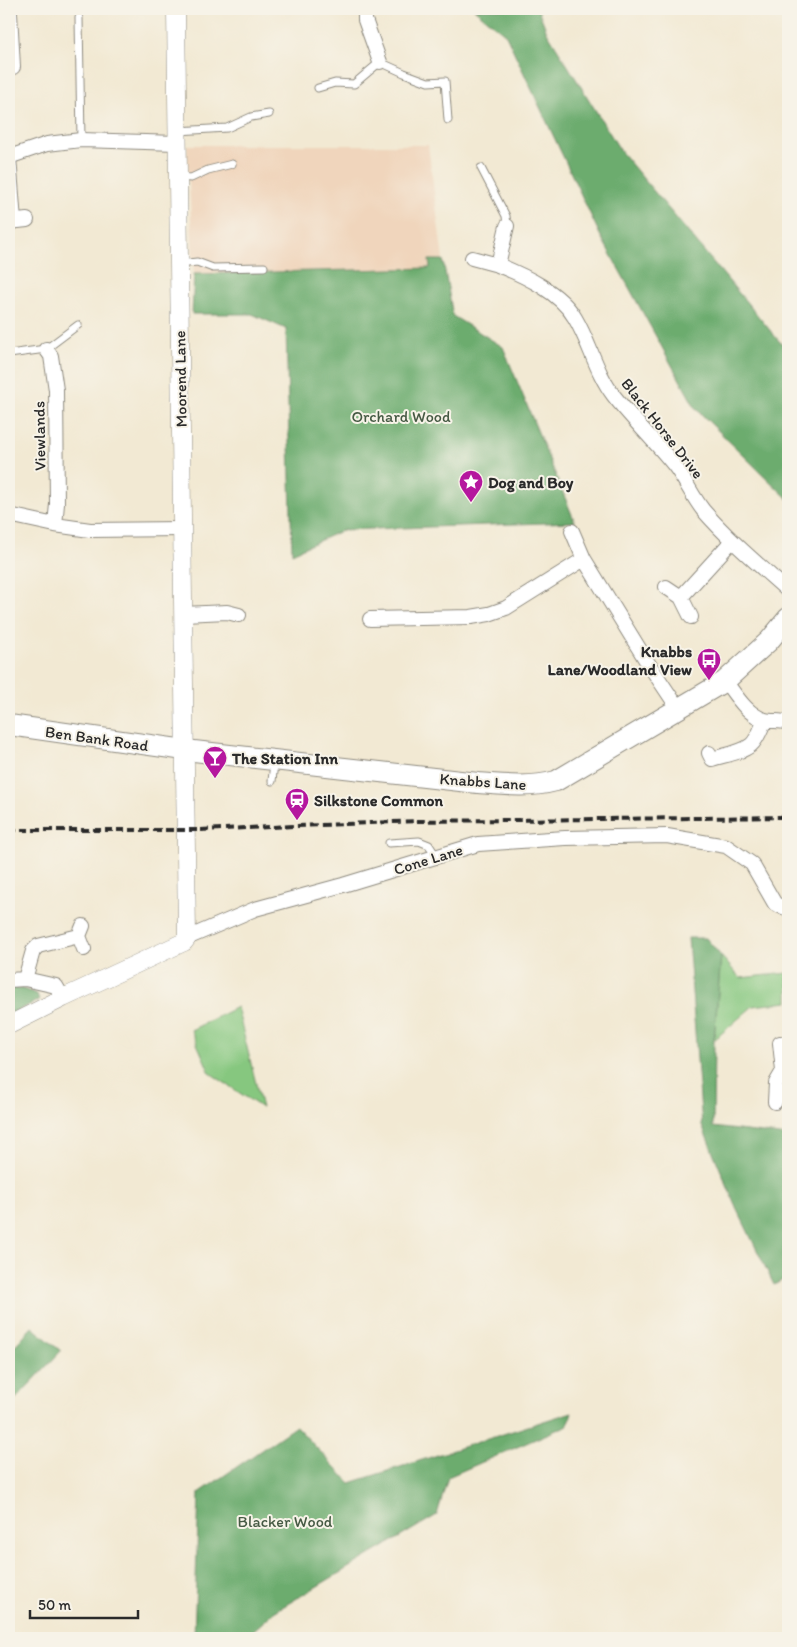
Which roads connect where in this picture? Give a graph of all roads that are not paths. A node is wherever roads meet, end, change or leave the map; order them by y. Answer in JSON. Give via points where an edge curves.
{"nodes":[{"id":1,"x":176,"y":9,"type":"edge"},
{"id":2,"x":365,"y":9,"type":"edge"},
{"id":3,"x":9,"y":13,"type":"edge"},
{"id":4,"x":79,"y":18,"type":"dead end"},
{"id":5,"x":380,"y":62,"type":"junction"},
{"id":6,"x":13,"y":68,"type":"dead end"},
{"id":7,"x":318,"y":88,"type":"dead end"},
{"id":8,"x":269,"y":114,"type":"dead end"},
{"id":9,"x":448,"y":120,"type":"dead end"},
{"id":10,"x":177,"y":137,"type":"junction"},
{"id":11,"x":81,"y":140,"type":"junction"},
{"id":12,"x":9,"y":157,"type":"edge"},
{"id":13,"x":232,"y":164,"type":"dead end"},
{"id":14,"x":481,"y":168,"type":"dead end"},
{"id":15,"x":178,"y":178,"type":"junction"},
{"id":16,"x":17,"y":221,"type":"edge"},
{"id":17,"x":507,"y":226,"type":"joint"},
{"id":18,"x":472,"y":258,"type":"dead end"},
{"id":19,"x":179,"y":264,"type":"junction"},
{"id":20,"x":498,"y":265,"type":"junction"},
{"id":21,"x":264,"y":267,"type":"dead end"},
{"id":22,"x":78,"y":325,"type":"dead end"},
{"id":23,"x":46,"y":348,"type":"junction"},
{"id":24,"x":9,"y":354,"type":"edge"},
{"id":25,"x":9,"y":515,"type":"edge"},
{"id":26,"x":55,"y":525,"type":"junction"},
{"id":27,"x":182,"y":529,"type":"junction"},
{"id":28,"x":572,"y":531,"type":"dead end"},
{"id":29,"x":732,"y":541,"type":"junction"},
{"id":30,"x":584,"y":559,"type":"junction"},
{"id":31,"x":666,"y":587,"type":"dead end"},
{"id":32,"x":788,"y":591,"type":"edge"},
{"id":33,"x":680,"y":597,"type":"junction"},
{"id":34,"x":183,"y":614,"type":"junction"},
{"id":35,"x":239,"y":615,"type":"dead end"},
{"id":36,"x":691,"y":617,"type":"dead end"},
{"id":37,"x":788,"y":618,"type":"edge"},
{"id":38,"x":370,"y":619,"type":"dead end"},
{"id":39,"x":724,"y":681,"type":"junction"},
{"id":40,"x":678,"y":708,"type":"junction"},
{"id":41,"x":765,"y":720,"type":"junction"},
{"id":42,"x":788,"y":723,"type":"edge"},
{"id":43,"x":9,"y":726,"type":"edge"},
{"id":44,"x":185,"y":750,"type":"junction"},
{"id":45,"x":709,"y":753,"type":"dead end"},
{"id":46,"x":274,"y":760,"type":"junction"},
{"id":47,"x":272,"y":781,"type":"dead end"},
{"id":48,"x":389,"y":843,"type":"dead end"},
{"id":49,"x":436,"y":856,"type":"junction"},
{"id":50,"x":788,"y":909,"type":"edge"},
{"id":51,"x":82,"y":937,"type":"dead end"},
{"id":52,"x":187,"y":938,"type":"junction"},
{"id":53,"x":25,"y":979,"type":"junction"},
{"id":54,"x":9,"y":980,"type":"edge"},
{"id":55,"x":63,"y":998,"type":"junction"},
{"id":56,"x":9,"y":1026,"type":"edge"},
{"id":57,"x":780,"y":1044,"type":"dead end"},
{"id":58,"x":786,"y":1072,"type":"edge"},
{"id":59,"x":775,"y":1102,"type":"dead end"}],
"edges":[{"from":1,"to":10,"type":"street","name":"Moorend Lane"},
{"from":2,"to":5,"type":"street","via":[[365,20]]},
{"from":3,"to":6,"type":"street"},
{"from":4,"to":11,"type":"lane"},
{"from":5,"to":7,"type":"lane","via":[[354,84],[335,83]]},
{"from":5,"to":9,"type":"lane","via":[[428,82],[445,81]]},
{"from":8,"to":10,"type":"lane","via":[[251,117],[227,128]]},
{"from":10,"to":11,"type":"street"},
{"from":10,"to":15,"type":"street","name":"Moorend Lane"},
{"from":11,"to":12,"type":"street","via":[[47,144]]},
{"from":12,"to":16,"type":"street"},
{"from":13,"to":15,"type":"lane","via":[[191,178]]},
{"from":14,"to":17,"type":"lane","via":[[506,216]]},
{"from":15,"to":19,"type":"street","name":"Moorend Lane"},
{"from":17,"to":20,"type":"street"},
{"from":18,"to":20,"type":"street","name":"Black Horse Drive"},
{"from":19,"to":21,"type":"lane","via":[[197,262],[213,268]]},
{"from":19,"to":27,"type":"street","name":"Moorend Lane"},
{"from":20,"to":29,"type":"street","name":"Black Horse Drive","via":[[552,293],[564,304],[575,317],[613,395],[675,466],[702,508]]},
{"from":22,"to":23,"type":"lane"},
{"from":23,"to":24,"type":"lane"},
{"from":23,"to":26,"type":"street","name":"Viewlands","via":[[51,356],[56,390]]},
{"from":25,"to":26,"type":"street"},
{"from":26,"to":27,"type":"street","via":[[90,530]]},
{"from":27,"to":34,"type":"street","name":"Moorend Lane"},
{"from":28,"to":30,"type":"street"},
{"from":29,"to":32,"type":"street","name":"Black Horse Drive"},
{"from":29,"to":33,"type":"street"},
{"from":30,"to":38,"type":"street","via":[[506,608],[489,614]]},
{"from":30,"to":40,"type":"street"},
{"from":31,"to":33,"type":"street"},
{"from":33,"to":36,"type":"street"},
{"from":34,"to":35,"type":"street","via":[[228,612]]},
{"from":34,"to":44,"type":"street","name":"Moorend Lane"},
{"from":37,"to":39,"type":"main road","name":"Knabbs Lane"},
{"from":39,"to":40,"type":"main road","name":"Knabbs Lane"},
{"from":39,"to":41,"type":"street","via":[[751,712]]},
{"from":40,"to":46,"type":"main road","name":"Knabbs Lane","via":[[556,781],[544,784],[478,783]]},
{"from":41,"to":42,"type":"street"},
{"from":41,"to":45,"type":"street","via":[[757,738],[745,749],[712,759]]},
{"from":43,"to":44,"type":"main road","name":"Ben Bank Road"},
{"from":44,"to":46,"type":"main road","name":"Knabbs Lane"},
{"from":44,"to":52,"type":"street"},
{"from":46,"to":47,"type":"lane"},
{"from":48,"to":49,"type":"lane","via":[[419,841],[429,845]]},
{"from":49,"to":50,"type":"street","name":"Cone Lane","via":[[478,844],[667,836],[726,846],[752,864],[775,904]]},
{"from":49,"to":52,"type":"street","name":"Cone Lane","via":[[255,909]]},
{"from":51,"to":53,"type":"street","via":[[38,946],[33,951]]},
{"from":52,"to":55,"type":"street","name":"Cone Lane"},
{"from":53,"to":54,"type":"street"},
{"from":53,"to":55,"type":"street","via":[[56,986]]},
{"from":55,"to":56,"type":"street","name":"Cone Lane"},
{"from":57,"to":58,"type":"street"},
{"from":58,"to":59,"type":"street","via":[[776,1083]]}]}
